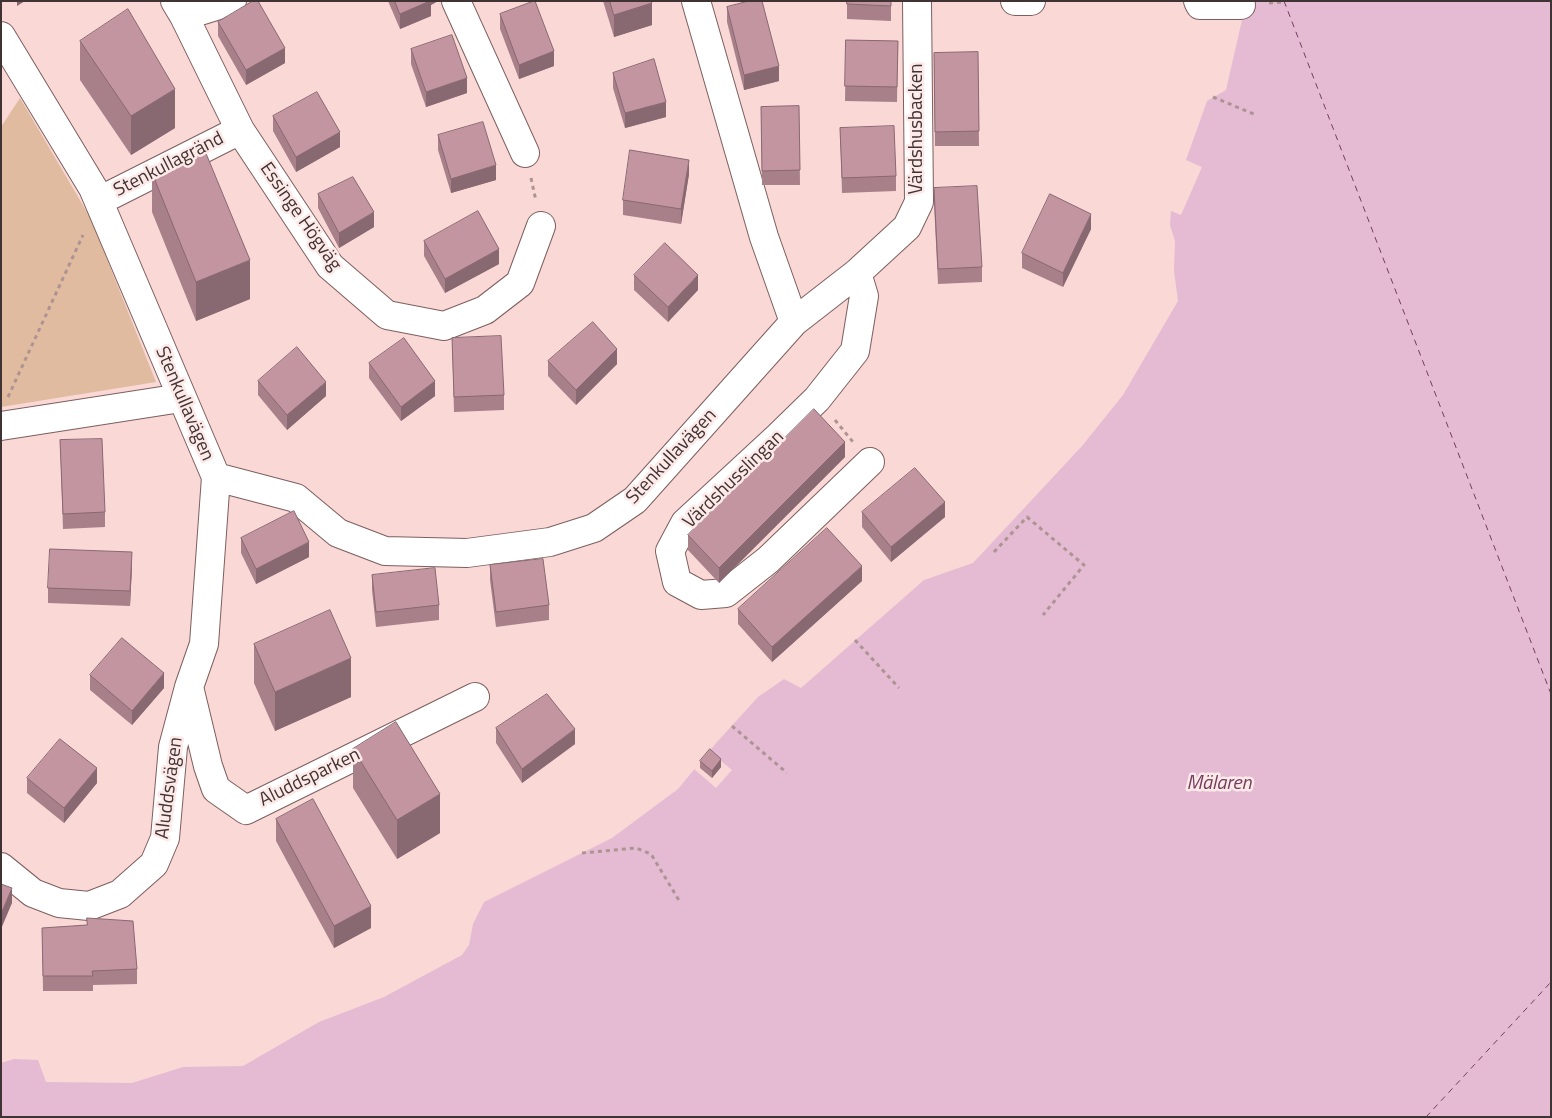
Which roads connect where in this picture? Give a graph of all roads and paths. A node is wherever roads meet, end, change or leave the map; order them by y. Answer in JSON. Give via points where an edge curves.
{"nodes":[{"id":1,"x":232,"y":1,"type":"edge"},
{"id":2,"x":456,"y":1,"type":"edge"},
{"id":3,"x":696,"y":1,"type":"edge"},
{"id":4,"x":917,"y":1,"type":"edge"},
{"id":5,"x":1015,"y":1,"type":"edge"},
{"id":6,"x":1031,"y":1,"type":"edge"},
{"id":7,"x":1198,"y":1,"type":"edge"},
{"id":8,"x":1241,"y":5,"type":"dead end"},
{"id":9,"x":180,"y":8,"type":"edge"},
{"id":10,"x":1,"y":36,"type":"edge"},
{"id":11,"x":1213,"y":97,"type":"dead end"},
{"id":12,"x":1256,"y":115,"type":"dead end"},
{"id":13,"x":240,"y":130,"type":"junction"},
{"id":14,"x":525,"y":153,"type":"joint"},
{"id":15,"x":99,"y":200,"type":"junction"},
{"id":16,"x":541,"y":226,"type":"joint"},
{"id":17,"x":857,"y":273,"type":"junction"},
{"id":18,"x":794,"y":322,"type":"junction"},
{"id":19,"x":181,"y":398,"type":"junction"},
{"id":20,"x":817,"y":399,"type":"junction"},
{"id":21,"x":3,"y":414,"type":"edge"},
{"id":22,"x":870,"y":462,"type":"joint"},
{"id":23,"x":216,"y":477,"type":"junction"},
{"id":24,"x":994,"y":552,"type":"dead end"},
{"id":25,"x":1042,"y":614,"type":"dead end"},
{"id":26,"x":855,"y":640,"type":"dead end"},
{"id":27,"x":189,"y":687,"type":"junction"},
{"id":28,"x":899,"y":688,"type":"dead end"},
{"id":29,"x":475,"y":697,"type":"dead end"},
{"id":30,"x":732,"y":726,"type":"dead end"},
{"id":31,"x":787,"y":773,"type":"dead end"},
{"id":32,"x":582,"y":853,"type":"dead end"},
{"id":33,"x":1,"y":867,"type":"edge"},
{"id":34,"x":680,"y":902,"type":"dead end"}],
"edges":[{"from":1,"to":9,"type":"street"},
{"from":2,"to":14,"type":"street"},
{"from":3,"to":18,"type":"street","via":[[764,237]]},
{"from":4,"to":17,"type":"street","name":"Värdshusbacken","via":[[918,202],[907,227]]},
{"from":5,"to":6,"type":"street"},
{"from":7,"to":8,"type":"street","via":[[1200,5]]},
{"from":9,"to":13,"type":"street","name":"Essinge Högväg"},
{"from":10,"to":15,"type":"street","name":"Stenkullavägen"},
{"from":11,"to":12,"type":"path"},
{"from":13,"to":15,"type":"street","name":"Stenkullagränd"},
{"from":13,"to":16,"type":"street","name":"Essinge Högväg","via":[[330,266],[386,315],[444,326],[485,310],[520,284]]},
{"from":14,"to":16,"type":"path"},
{"from":15,"to":19,"type":"street","name":"Stenkullavägen"},
{"from":15,"to":21,"type":"path"},
{"from":17,"to":18,"type":"street","name":"Värdshusbacken"},
{"from":17,"to":20,"type":"street","name":"Värdshusslingan","via":[[864,296],[855,351]]},
{"from":18,"to":23,"type":"street","name":"Stenkullavägen","via":[[635,500],[594,528],[550,542],[467,553],[385,551],[338,532],[296,498]]},
{"from":19,"to":21,"type":"street"},
{"from":19,"to":23,"type":"street","name":"Stenkullavägen"},
{"from":20,"to":22,"type":"path"},
{"from":20,"to":22,"type":"street","name":"Värdshusslingan","via":[[685,523],[670,550],[677,582],[700,595],[726,594],[768,560]]},
{"from":23,"to":27,"type":"street","name":"Aluddsvägen","via":[[204,644]]},
{"from":24,"to":25,"type":"path","via":[[1027,516],[1084,565]]},
{"from":26,"to":28,"type":"path"},
{"from":27,"to":29,"type":"street","name":"Aluddsparken","via":[[216,789],[246,810]]},
{"from":27,"to":33,"type":"street","name":"Aluddsvägen","via":[[173,747],[165,838],[154,864],[120,894],[89,906],[59,903],[33,893]]},
{"from":30,"to":31,"type":"path"},
{"from":32,"to":34,"type":"path","via":[[636,848],[651,854]]}]}
